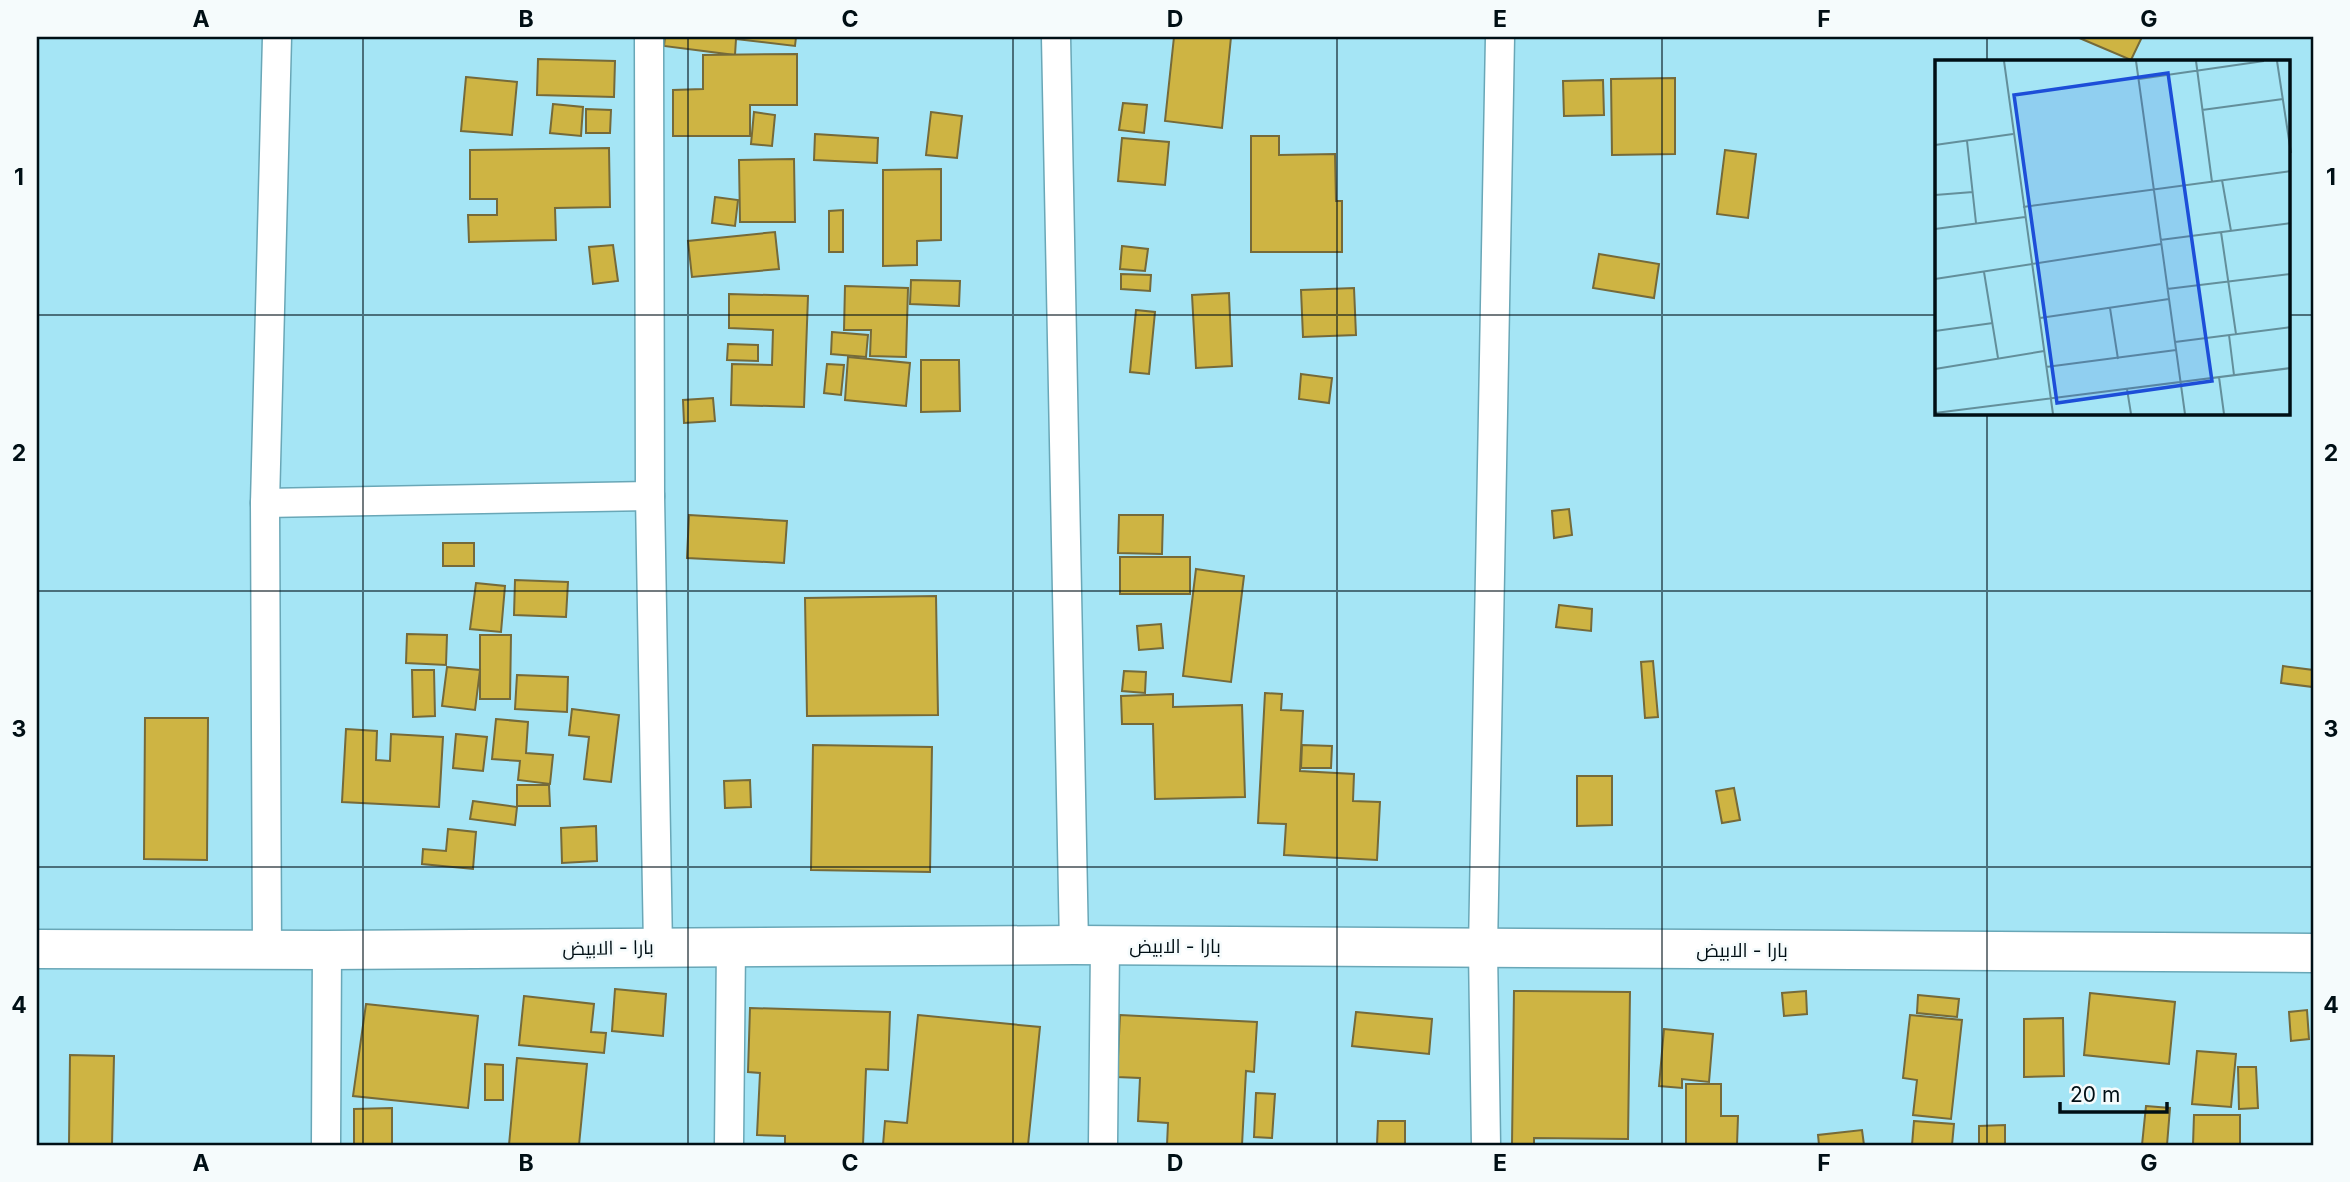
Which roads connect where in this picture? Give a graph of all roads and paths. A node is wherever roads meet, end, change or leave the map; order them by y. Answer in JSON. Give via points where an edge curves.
{"nodes":[{"id":1,"x":277,"y":37,"type":"edge"},
{"id":2,"x":649,"y":37,"type":"edge"},
{"id":3,"x":1056,"y":37,"type":"edge"},
{"id":4,"x":1500,"y":37,"type":"edge"},
{"id":5,"x":650,"y":496,"type":"junction"},
{"id":6,"x":264,"y":503,"type":"junction"},
{"id":7,"x":1090,"y":945,"type":"junction"},
{"id":8,"x":731,"y":946,"type":"junction"},
{"id":9,"x":658,"y":948,"type":"junction"},
{"id":10,"x":1483,"y":949,"type":"junction"},
{"id":11,"x":37,"y":950,"type":"edge"},
{"id":12,"x":267,"y":950,"type":"junction"},
{"id":13,"x":327,"y":950,"type":"junction"},
{"id":14,"x":2313,"y":953,"type":"edge"},
{"id":15,"x":326,"y":1145,"type":"edge"},
{"id":16,"x":729,"y":1145,"type":"edge"},
{"id":17,"x":1103,"y":1145,"type":"edge"},
{"id":18,"x":1486,"y":1145,"type":"edge"}],
"edges":[{"from":1,"to":6,"type":"street"},
{"from":2,"to":5,"type":"street"},
{"from":3,"to":7,"type":"street"},
{"from":4,"to":10,"type":"street"},
{"from":5,"to":6,"type":"street"},
{"from":5,"to":9,"type":"street"},
{"from":6,"to":12,"type":"street"},
{"from":7,"to":8,"type":"main road","name":"بارا - الابيض"},
{"from":7,"to":10,"type":"main road","name":"بارا - الابيض"},
{"from":7,"to":17,"type":"street"},
{"from":8,"to":9,"type":"main road","name":"بارا - الابيض"},
{"from":8,"to":16,"type":"street"},
{"from":9,"to":13,"type":"main road","name":"بارا - الابيض"},
{"from":10,"to":14,"type":"main road","name":"بارا - الابيض"},
{"from":10,"to":18,"type":"street"},
{"from":11,"to":12,"type":"main road","name":"بارا - الابيض"},
{"from":12,"to":13,"type":"main road","name":"بارا - الابيض"},
{"from":13,"to":15,"type":"street"}]}
